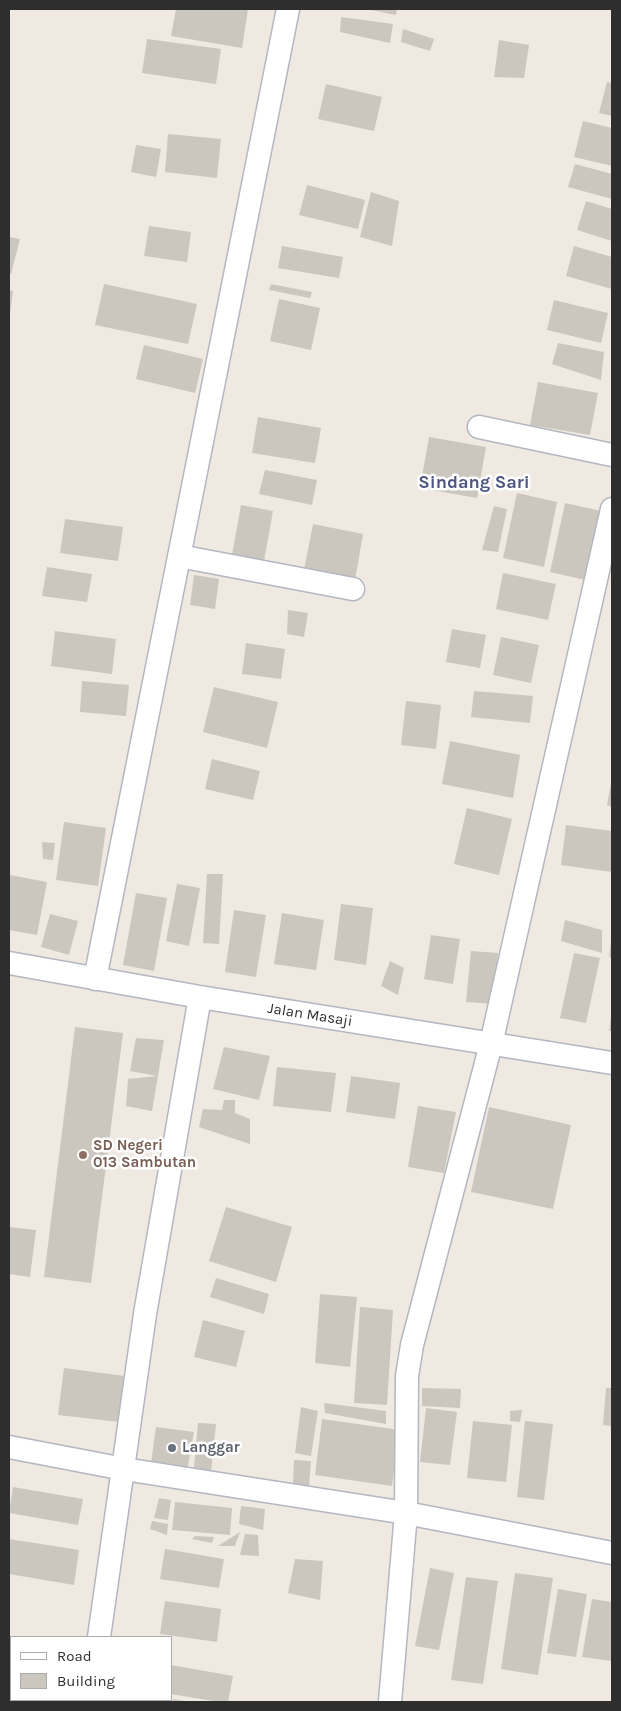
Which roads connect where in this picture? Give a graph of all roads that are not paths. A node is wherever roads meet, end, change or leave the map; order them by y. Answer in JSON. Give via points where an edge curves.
{"nodes":[{"id":1,"x":288,"y":9,"type":"edge"},
{"id":2,"x":480,"y":427,"type":"dead end"},
{"id":3,"x":612,"y":454,"type":"edge"},
{"id":4,"x":612,"y":509,"type":"edge"},
{"id":5,"x":179,"y":556,"type":"junction"},
{"id":6,"x":353,"y":589,"type":"dead end"},
{"id":7,"x":9,"y":963,"type":"edge"},
{"id":8,"x":94,"y":978,"type":"junction"},
{"id":9,"x":200,"y":997,"type":"junction"},
{"id":10,"x":491,"y":1044,"type":"junction"},
{"id":11,"x":612,"y":1064,"type":"edge"},
{"id":12,"x":9,"y":1447,"type":"edge"},
{"id":13,"x":124,"y":1469,"type":"junction"},
{"id":14,"x":406,"y":1513,"type":"junction"},
{"id":15,"x":612,"y":1553,"type":"edge"},
{"id":16,"x":99,"y":1636,"type":"edge"},
{"id":17,"x":390,"y":1702,"type":"edge"}],
"edges":[{"from":1,"to":5,"type":"street"},
{"from":2,"to":3,"type":"street"},
{"from":4,"to":10,"type":"street"},
{"from":5,"to":6,"type":"street"},
{"from":5,"to":8,"type":"street"},
{"from":7,"to":8,"type":"street","name":"Jalan Masaji"},
{"from":8,"to":9,"type":"street","name":"Jalan Masaji"},
{"from":9,"to":10,"type":"street","name":"Jalan Masaji"},
{"from":9,"to":13,"type":"street","via":[[145,1314]]},
{"from":10,"to":11,"type":"street","name":"Jalan Masaji"},
{"from":10,"to":14,"type":"street","via":[[412,1345],[407,1376]]},
{"from":12,"to":13,"type":"street"},
{"from":13,"to":14,"type":"street"},
{"from":13,"to":16,"type":"street"},
{"from":14,"to":15,"type":"street"},
{"from":14,"to":17,"type":"street"}]}
